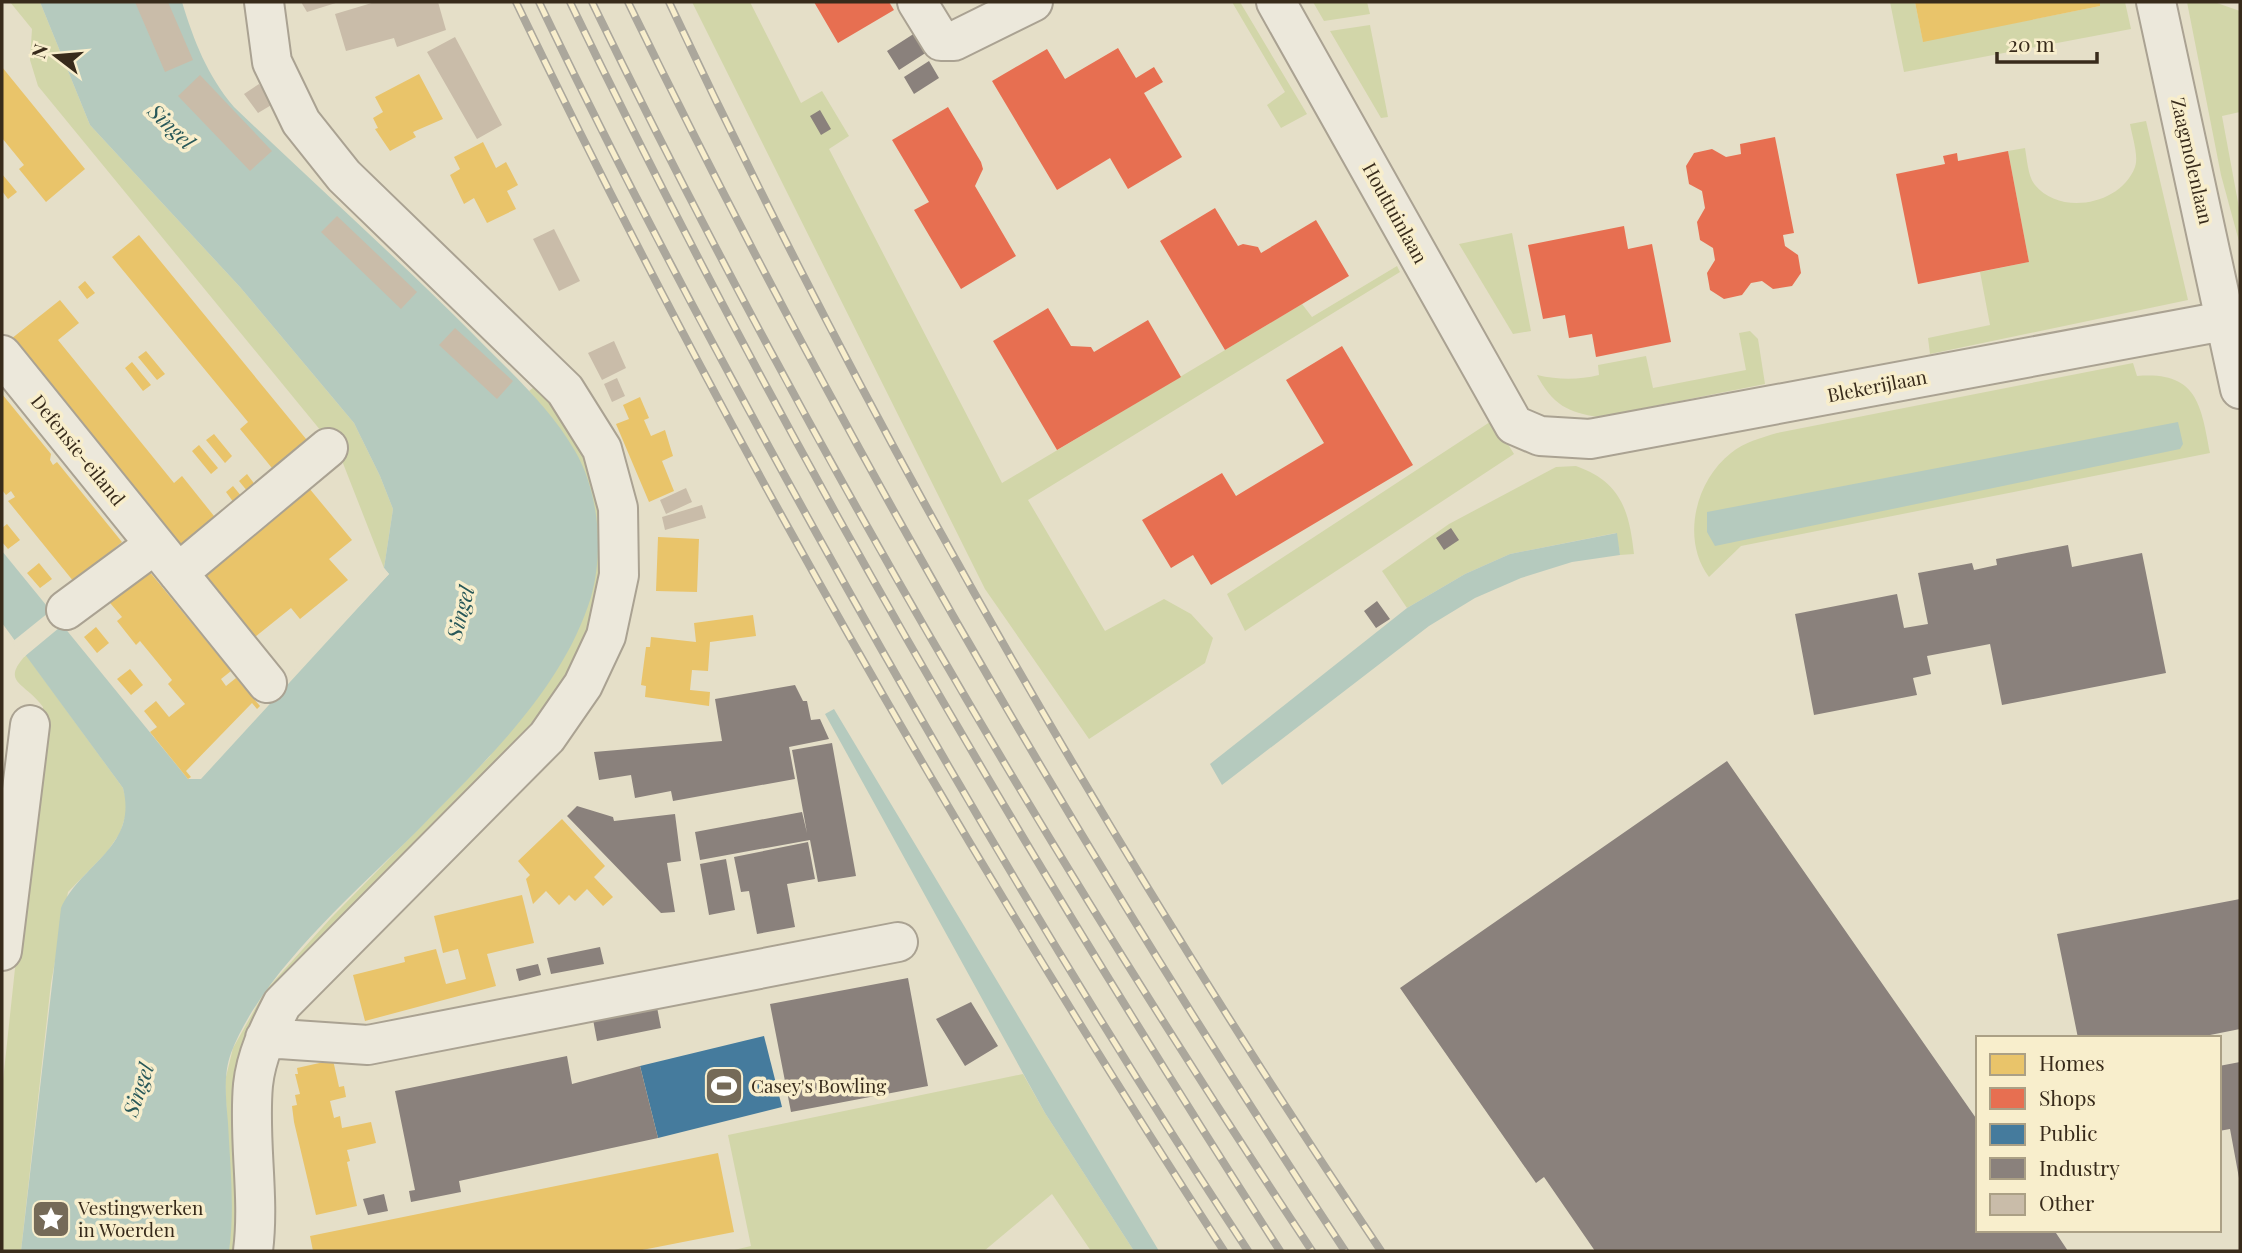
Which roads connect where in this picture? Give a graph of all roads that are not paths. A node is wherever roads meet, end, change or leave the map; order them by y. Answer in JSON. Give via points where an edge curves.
{"nodes":[{"id":1,"x":264,"y":2,"type":"edge"},
{"id":2,"x":917,"y":2,"type":"edge"},
{"id":3,"x":1033,"y":2,"type":"edge"},
{"id":4,"x":1276,"y":2,"type":"edge"},
{"id":5,"x":2156,"y":2,"type":"edge"},
{"id":6,"x":2234,"y":319,"type":"edge"},
{"id":7,"x":2,"y":355,"type":"edge"},
{"id":8,"x":2240,"y":389,"type":"edge"},
{"id":9,"x":1514,"y":425,"type":"joint"},
{"id":10,"x":328,"y":449,"type":"dead end"},
{"id":11,"x":166,"y":559,"type":"junction"},
{"id":12,"x":66,"y":610,"type":"dead end"},
{"id":13,"x":267,"y":683,"type":"dead end"},
{"id":14,"x":30,"y":725,"type":"dead end"},
{"id":15,"x":898,"y":943,"type":"dead end"},
{"id":16,"x":2,"y":951,"type":"edge"},
{"id":17,"x":265,"y":1038,"type":"junction"},
{"id":18,"x":253,"y":1251,"type":"edge"}],
"edges":[{"from":1,"to":17,"type":"street","via":[[272,62],[301,122],[344,176],[565,390],[602,449],[618,508],[619,575],[606,636],[583,685],[547,737],[282,1004]]},
{"from":2,"to":3,"type":"street","via":[[940,41],[954,41]]},
{"from":4,"to":9,"type":"street","name":"Houttuinlaan"},
{"from":5,"to":6,"type":"street","name":"Zaagmolenlaan"},
{"from":6,"to":8,"type":"street","name":"Zaagmolenlaan"},
{"from":6,"to":9,"type":"street","name":"Blekerijlaan","via":[[1590,439],[1540,436]]},
{"from":7,"to":11,"type":"street","name":"Defensie-eiland"},
{"from":10,"to":11,"type":"street"},
{"from":11,"to":12,"type":"street"},
{"from":11,"to":13,"type":"street","name":"Defensie-eiland"},
{"from":14,"to":16,"type":"street"},
{"from":15,"to":17,"type":"street","via":[[368,1045]]},
{"from":17,"to":18,"type":"street","via":[[253,1084],[257,1215]]}]}
